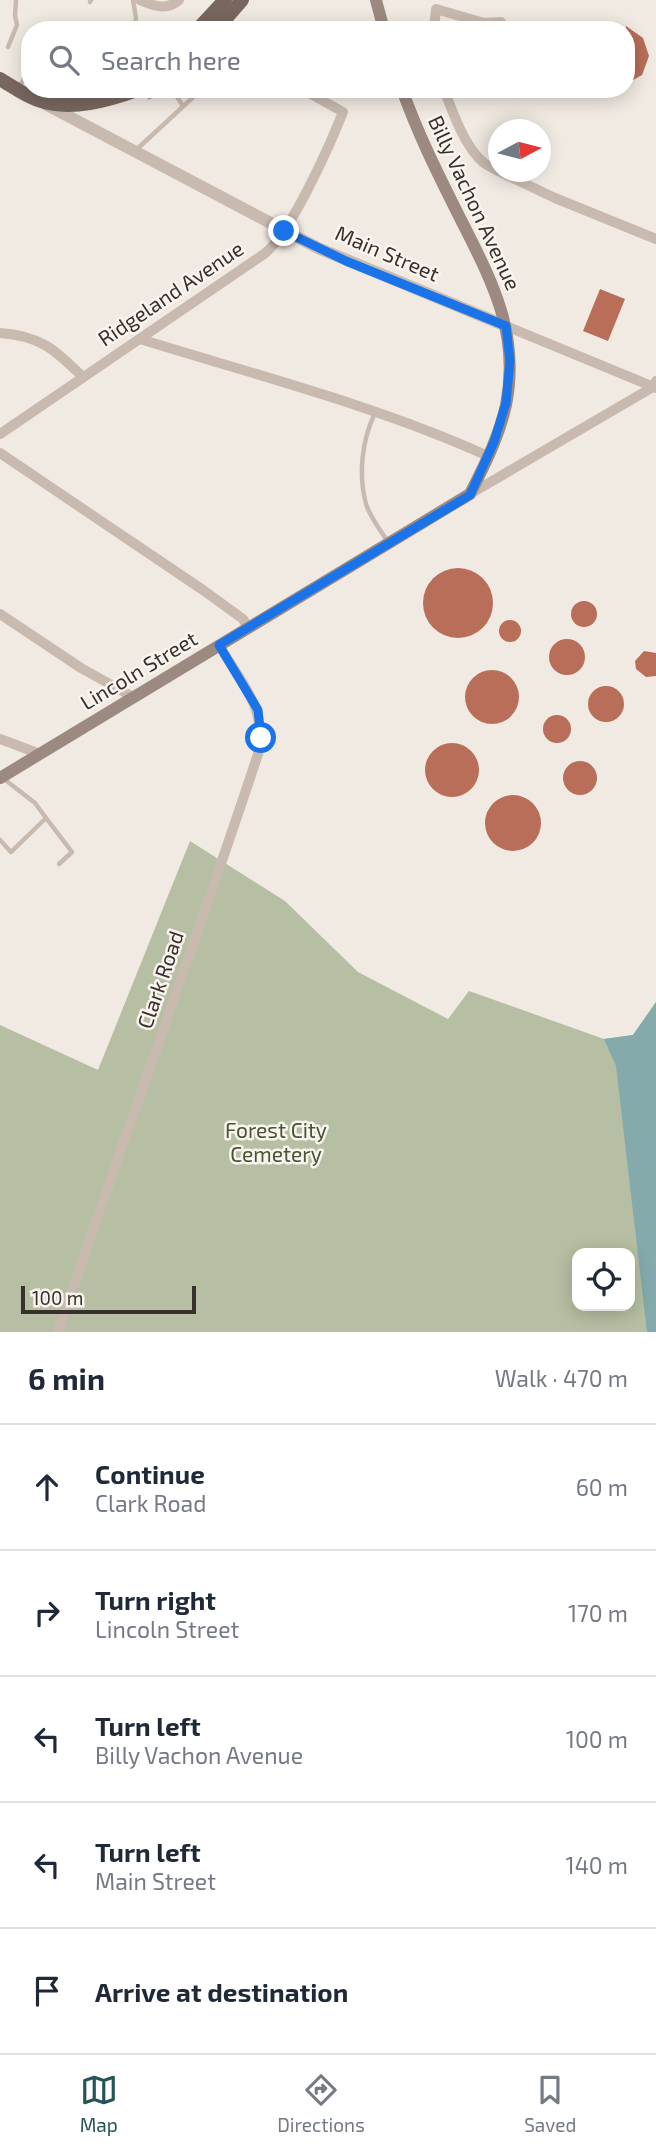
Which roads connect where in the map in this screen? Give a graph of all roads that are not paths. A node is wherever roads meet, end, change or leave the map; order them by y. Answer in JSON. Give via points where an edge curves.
{"nodes":[{"id":1,"x":16,"y":0,"type":"edge"},
{"id":2,"x":133,"y":0,"type":"edge"},
{"id":3,"x":139,"y":0,"type":"edge"},
{"id":4,"x":179,"y":0,"type":"edge"},
{"id":5,"x":225,"y":0,"type":"edge"},
{"id":6,"x":242,"y":0,"type":"edge"},
{"id":7,"x":376,"y":0,"type":"edge"},
{"id":8,"x":136,"y":21,"type":"edge"},
{"id":9,"x":205,"y":21,"type":"edge"},
{"id":10,"x":224,"y":21,"type":"edge"},
{"id":11,"x":382,"y":21,"type":"edge"},
{"id":12,"x":435,"y":21,"type":"edge"},
{"id":13,"x":477,"y":21,"type":"edge"},
{"id":14,"x":8,"y":47,"type":"dead end"},
{"id":15,"x":0,"y":79,"type":"edge"},
{"id":16,"x":21,"y":84,"type":"edge"},
{"id":17,"x":21,"y":91,"type":"edge"},
{"id":18,"x":34,"y":98,"type":"edge"},
{"id":19,"x":107,"y":98,"type":"edge"},
{"id":20,"x":178,"y":98,"type":"edge"},
{"id":21,"x":192,"y":98,"type":"edge"},
{"id":22,"x":318,"y":98,"type":"edge"},
{"id":23,"x":406,"y":98,"type":"edge"},
{"id":24,"x":447,"y":98,"type":"edge"},
{"id":25,"x":39,"y":101,"type":"junction"},
{"id":26,"x":183,"y":106,"type":"junction"},
{"id":27,"x":134,"y":152,"type":"junction"},
{"id":28,"x":488,"y":165,"type":"edge"},
{"id":29,"x":522,"y":182,"type":"edge"},
{"id":30,"x":284,"y":231,"type":"junction"},
{"id":31,"x":656,"y":239,"type":"edge"},
{"id":32,"x":506,"y":326,"type":"junction"},
{"id":33,"x":0,"y":333,"type":"edge"},
{"id":34,"x":140,"y":339,"type":"junction"},
{"id":35,"x":83,"y":377,"type":"junction"},
{"id":36,"x":655,"y":385,"type":"edge"},
{"id":37,"x":375,"y":413,"type":"junction"},
{"id":38,"x":0,"y":434,"type":"edge"},
{"id":39,"x":0,"y":453,"type":"edge"},
{"id":40,"x":488,"y":456,"type":"junction"},
{"id":41,"x":470,"y":495,"type":"junction"},
{"id":42,"x":389,"y":543,"type":"junction"},
{"id":43,"x":0,"y":614,"type":"edge"},
{"id":44,"x":248,"y":628,"type":"junction"},
{"id":45,"x":219,"y":645,"type":"junction"},
{"id":46,"x":133,"y":698,"type":"junction"},
{"id":47,"x":0,"y":739,"type":"edge"},
{"id":48,"x":40,"y":754,"type":"junction"},
{"id":49,"x":1,"y":777,"type":"edge"},
{"id":50,"x":46,"y":818,"type":"junction"},
{"id":51,"x":0,"y":840,"type":"edge"},
{"id":52,"x":59,"y":864,"type":"dead end"},
{"id":53,"x":58,"y":1332,"type":"edge"}],
"edges":[{"from":1,"to":14,"type":"lane","via":[[17,25]]},
{"from":2,"to":8,"type":"lane"},
{"from":3,"to":4,"type":"street","via":[[162,8]]},
{"from":5,"to":9,"type":"main road"},
{"from":6,"to":10,"type":"main road"},
{"from":7,"to":11,"type":"main road"},
{"from":12,"to":13,"type":"street","via":[[436,9]]},
{"from":15,"to":16,"type":"main road"},
{"from":15,"to":17,"type":"main road","name":"Main Street"},
{"from":18,"to":25,"type":"main road","name":"Main Street"},
{"from":19,"to":25,"type":"main road","via":[[88,103]]},
{"from":20,"to":26,"type":"lane"},
{"from":21,"to":26,"type":"lane"},
{"from":22,"to":30,"type":"street","name":"Ridgeland Avenue","via":[[343,112]]},
{"from":23,"to":32,"type":"main road","name":"Billy Vachon Avenue","via":[[492,284]]},
{"from":24,"to":28,"type":"street","via":[[470,145]]},
{"from":25,"to":27,"type":"street","name":"Main Street"},
{"from":26,"to":27,"type":"lane"},
{"from":27,"to":30,"type":"street","name":"Main Street"},
{"from":29,"to":31,"type":"street"},
{"from":30,"to":32,"type":"street","name":"Main Street"},
{"from":30,"to":34,"type":"street","name":"Ridgeland Avenue","via":[[271,248]]},
{"from":32,"to":36,"type":"street","name":"Main Street"},
{"from":32,"to":40,"type":"main road","name":"Billy Vachon Avenue","via":[[510,361],[506,403]]},
{"from":33,"to":35,"type":"street","via":[[27,336],[49,346]]},
{"from":34,"to":35,"type":"street","name":"Ridgeland Avenue"},
{"from":34,"to":37,"type":"street"},
{"from":35,"to":38,"type":"street","name":"Ridgeland Avenue"},
{"from":36,"to":41,"type":"street","name":"Lincoln Street"},
{"from":37,"to":40,"type":"street"},
{"from":37,"to":42,"type":"lane","via":[[366,431],[362,463],[366,505]]},
{"from":39,"to":44,"type":"street","via":[[203,590],[243,619]]},
{"from":40,"to":41,"type":"main road","name":"Billy Vachon Avenue"},
{"from":41,"to":42,"type":"main road","name":"Lincoln Street"},
{"from":42,"to":44,"type":"main road","name":"Lincoln Street"},
{"from":43,"to":46,"type":"street"},
{"from":44,"to":45,"type":"main road","name":"Lincoln Street"},
{"from":45,"to":46,"type":"main road","name":"Lincoln Street"},
{"from":45,"to":53,"type":"street","name":"Clark Road","via":[[258,710],[258,754]]},
{"from":46,"to":48,"type":"main road","name":"Lincoln Street"},
{"from":47,"to":48,"type":"street"},
{"from":48,"to":49,"type":"main road","name":"Lincoln Street"},
{"from":49,"to":50,"type":"lane"},
{"from":50,"to":51,"type":"lane","via":[[11,852]]},
{"from":50,"to":52,"type":"lane","via":[[72,852]]}]}
